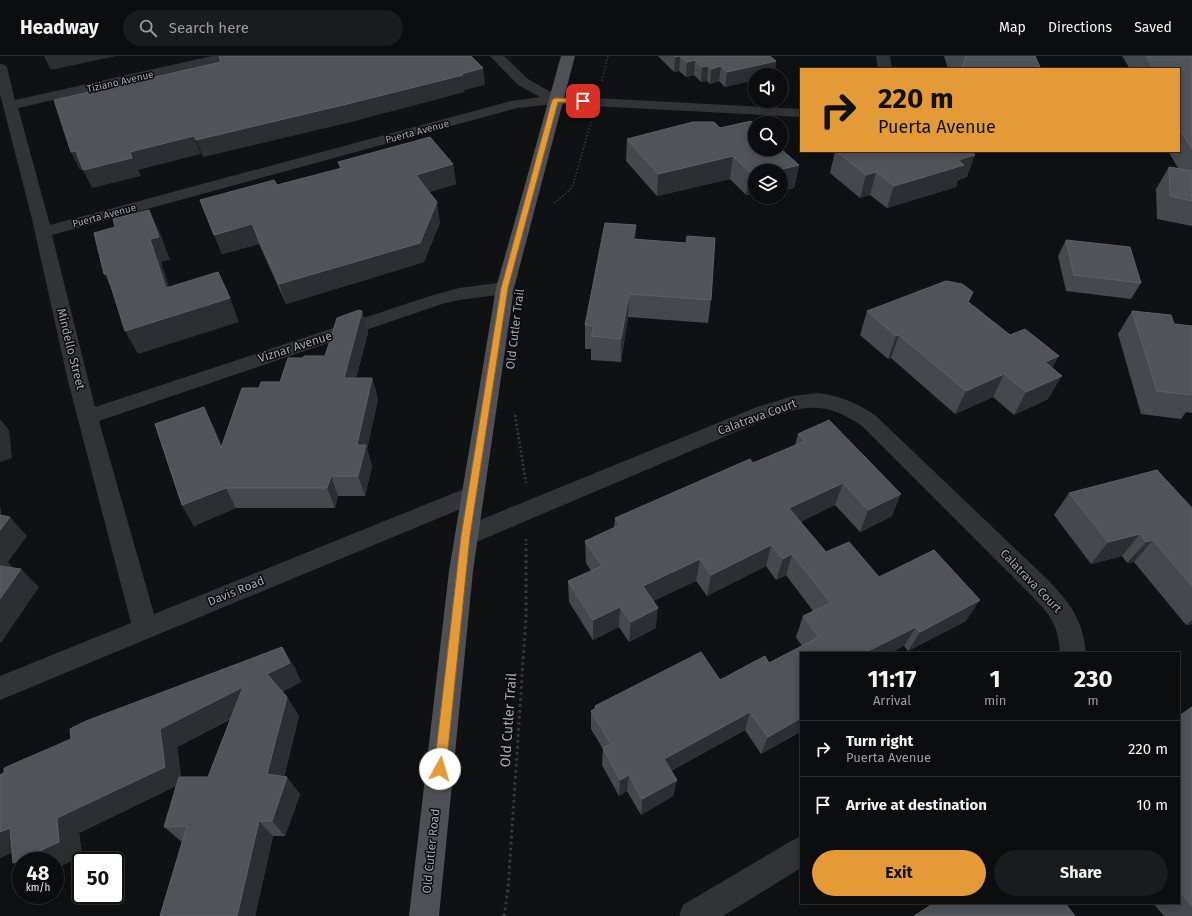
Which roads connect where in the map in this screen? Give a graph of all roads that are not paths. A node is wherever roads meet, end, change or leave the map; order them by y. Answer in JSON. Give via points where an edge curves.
{"nodes":[{"id":1,"x":230,"y":56,"type":"edge"},
{"id":2,"x":496,"y":56,"type":"edge"},
{"id":3,"x":568,"y":56,"type":"edge"},
{"id":4,"x":883,"y":56,"type":"edge"},
{"id":5,"x":0,"y":68,"type":"edge"},
{"id":6,"x":885,"y":68,"type":"edge"},
{"id":7,"x":555,"y":100,"type":"junction"},
{"id":8,"x":10,"y":105,"type":"junction"},
{"id":9,"x":800,"y":114,"type":"edge"},
{"id":10,"x":8,"y":127,"type":"edge"},
{"id":11,"x":43,"y":232,"type":"junction"},
{"id":12,"x":505,"y":288,"type":"junction"},
{"id":13,"x":88,"y":417,"type":"junction"},
{"id":14,"x":472,"y":495,"type":"junction"},
{"id":15,"x":466,"y":536,"type":"junction"},
{"id":16,"x":145,"y":628,"type":"junction"},
{"id":17,"x":1073,"y":652,"type":"edge"},
{"id":18,"x":0,"y":688,"type":"edge"},
{"id":19,"x":800,"y":852,"type":"edge"},
{"id":20,"x":424,"y":916,"type":"edge"},
{"id":21,"x":694,"y":916,"type":"edge"}],
"edges":[{"from":1,"to":8,"type":"street","name":"Tiziano Avenue"},
{"from":2,"to":7,"type":"street","via":[[523,82]]},
{"from":3,"to":7,"type":"main road","name":"Old Cutler Road"},
{"from":4,"to":6,"type":"street"},
{"from":5,"to":8,"type":"street","name":"Mindello Street"},
{"from":7,"to":9,"type":"street","name":"Puerta Avenue"},
{"from":7,"to":11,"type":"street","name":"Puerta Avenue","via":[[516,104]]},
{"from":7,"to":12,"type":"main road","name":"Old Cutler Road"},
{"from":8,"to":10,"type":"street","name":"Mindello Street"},
{"from":10,"to":11,"type":"street","name":"Mindello Street"},
{"from":11,"to":13,"type":"street","name":"Mindello Street"},
{"from":12,"to":13,"type":"street","name":"Viznar Avenue","via":[[436,300]]},
{"from":12,"to":14,"type":"main road","name":"Old Cutler Road"},
{"from":13,"to":16,"type":"street","name":"Mindello Street"},
{"from":14,"to":15,"type":"main road","name":"Old Cutler Road"},
{"from":14,"to":16,"type":"street","name":"Davis Road"},
{"from":15,"to":17,"type":"street","name":"Calatrava Court","via":[[764,412],[794,402],[832,401],[857,411],[869,420],[1039,587],[1060,611],[1070,628]]},
{"from":15,"to":20,"type":"main road","name":"Old Cutler Road"},
{"from":16,"to":18,"type":"street","name":"Davis Road"},
{"from":19,"to":21,"type":"street"}]}
